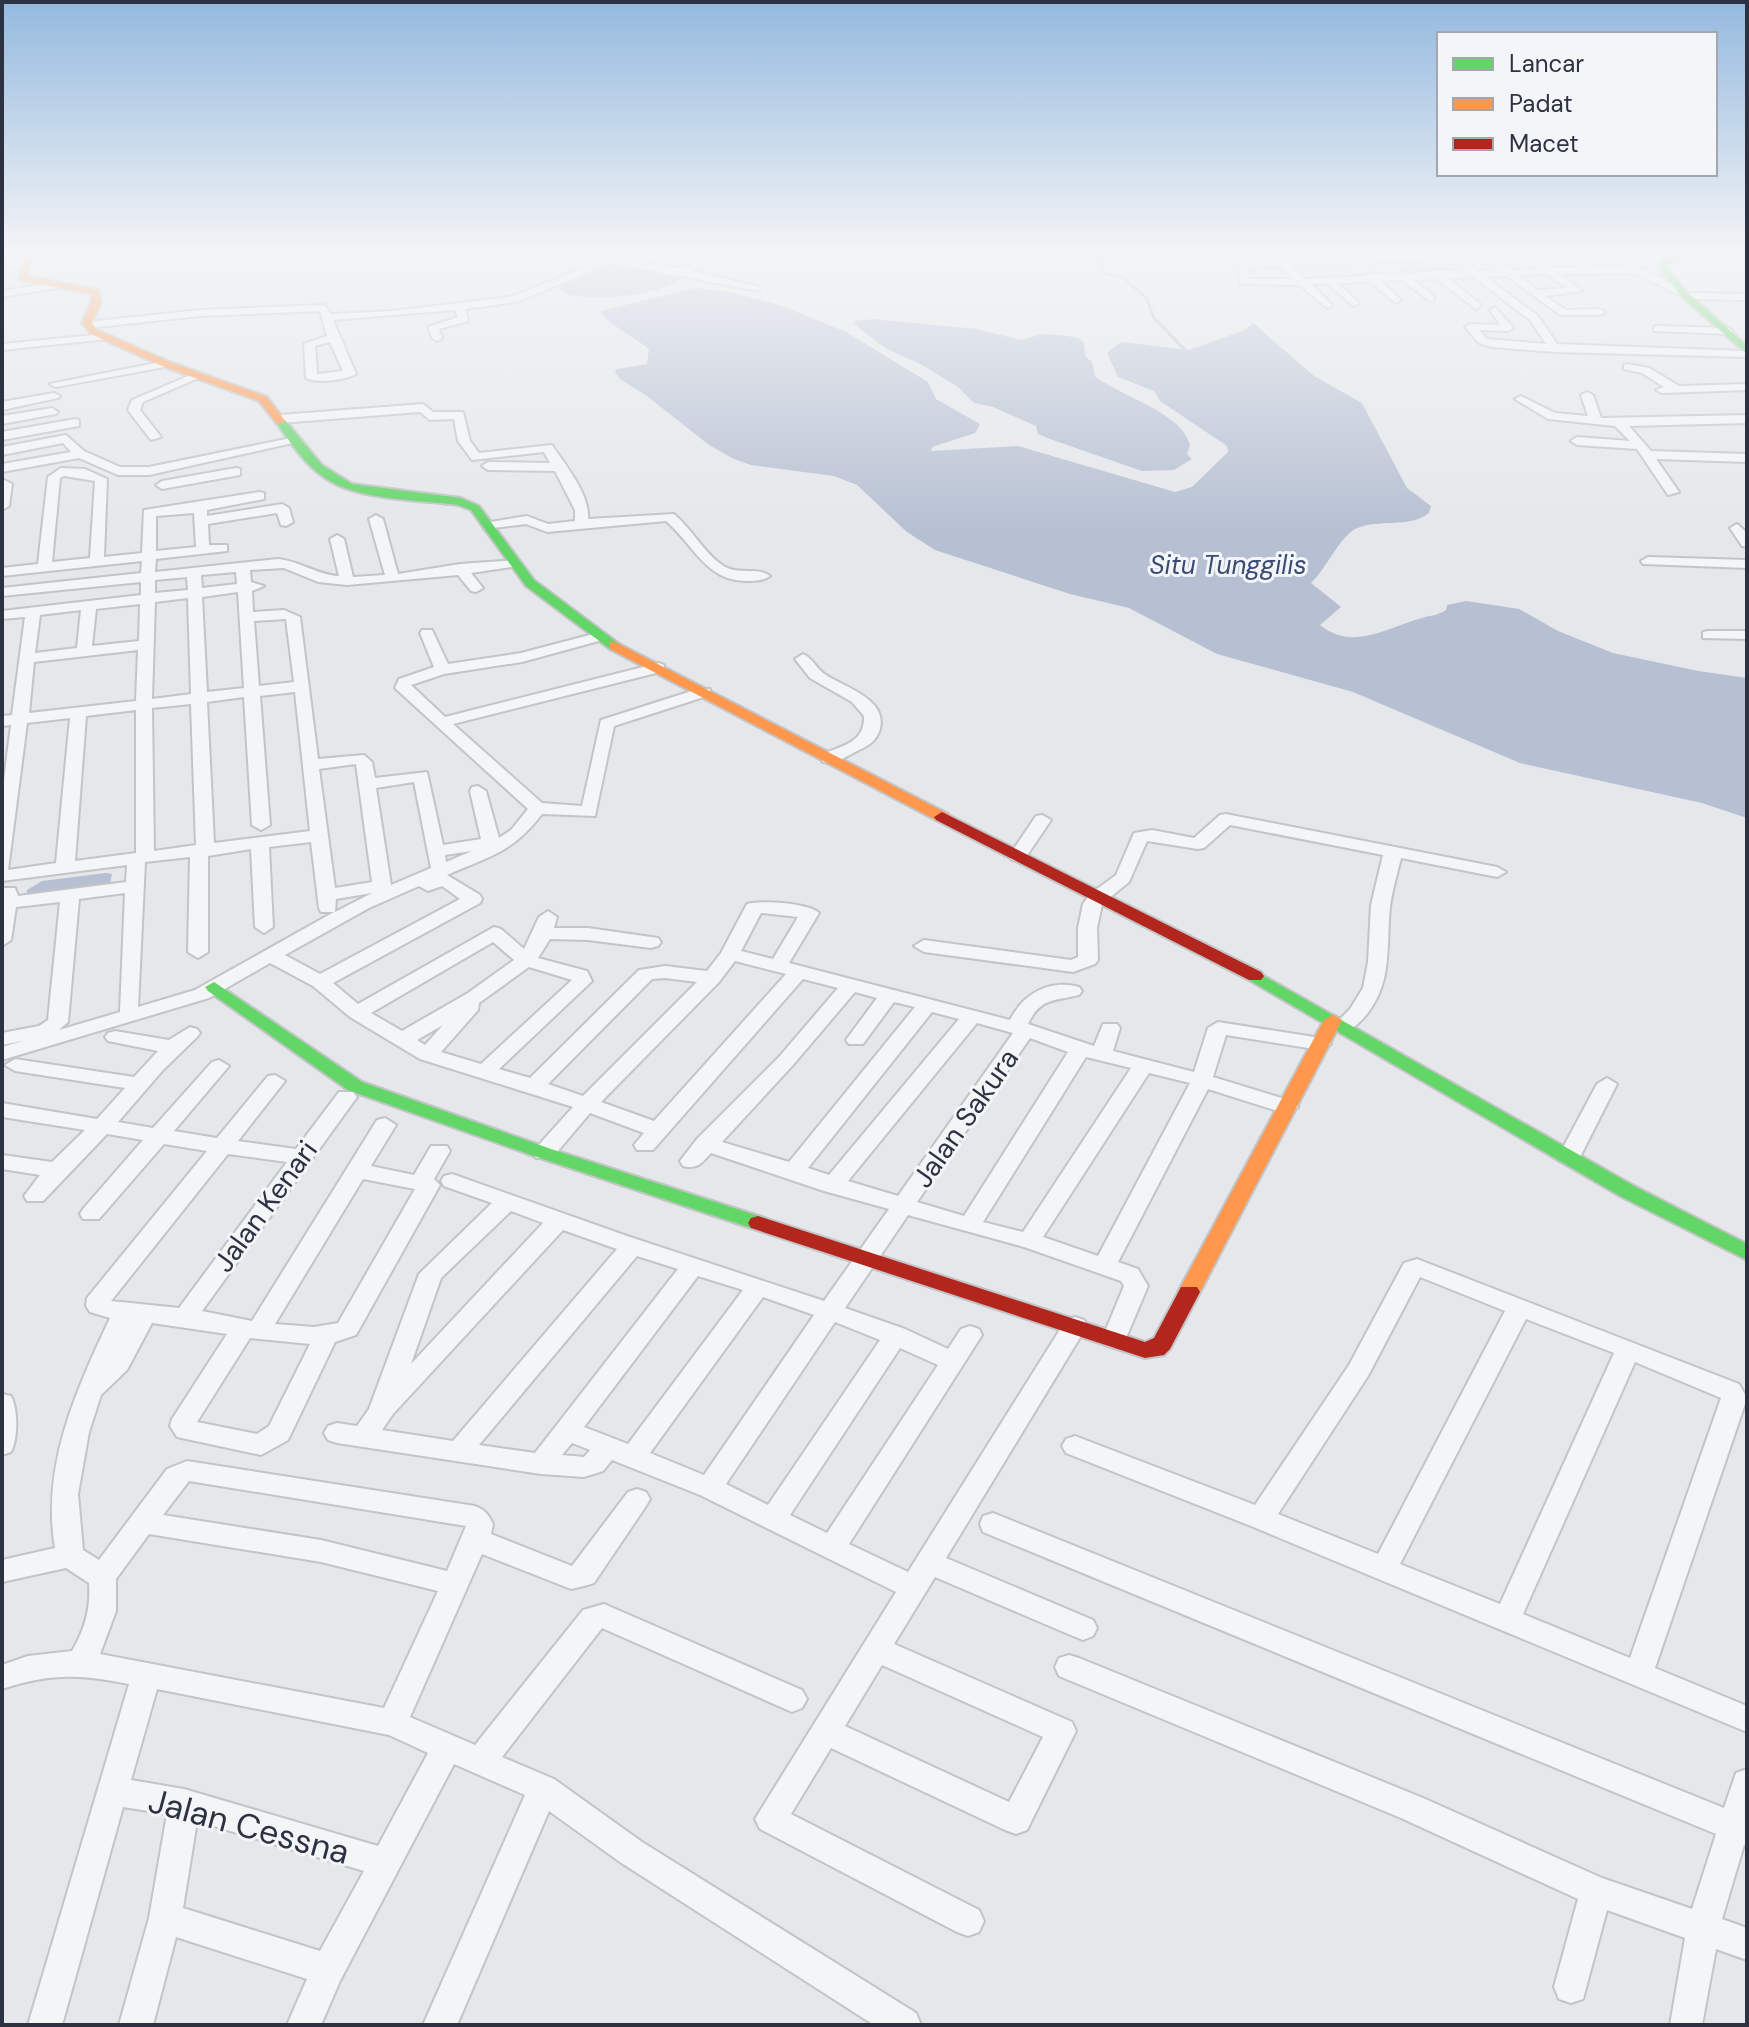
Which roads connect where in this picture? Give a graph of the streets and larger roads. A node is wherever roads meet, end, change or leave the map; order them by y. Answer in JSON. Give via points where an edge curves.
{"nodes":[{"id":1,"x":57,"y":342,"type":"edge"},
{"id":2,"x":115,"y":342,"type":"edge"},
{"id":3,"x":319,"y":342,"type":"edge"},
{"id":4,"x":335,"y":342,"type":"edge"},
{"id":5,"x":1485,"y":342,"type":"edge"},
{"id":6,"x":1550,"y":342,"type":"edge"},
{"id":7,"x":2,"y":347,"type":"edge"},
{"id":8,"x":1555,"y":349,"type":"junction"},
{"id":9,"x":1747,"y":352,"type":"edge"},
{"id":10,"x":166,"y":364,"type":"junction"},
{"id":11,"x":1628,"y":367,"type":"dead end"},
{"id":12,"x":197,"y":376,"type":"junction"},
{"id":13,"x":1747,"y":387,"type":"edge"},
{"id":14,"x":1662,"y":390,"type":"dead end"},
{"id":15,"x":1677,"y":390,"type":"junction"},
{"id":16,"x":1587,"y":395,"type":"dead end"},
{"id":17,"x":52,"y":399,"type":"junction"},
{"id":18,"x":1521,"y":399,"type":"dead end"},
{"id":19,"x":2,"y":406,"type":"edge"},
{"id":20,"x":280,"y":419,"type":"junction"},
{"id":21,"x":1747,"y":419,"type":"edge"},
{"id":22,"x":2,"y":420,"type":"edge"},
{"id":23,"x":1596,"y":421,"type":"junction"},
{"id":24,"x":75,"y":423,"type":"dead end"},
{"id":25,"x":1619,"y":423,"type":"junction"},
{"id":26,"x":49,"y":427,"type":"junction"},
{"id":27,"x":2,"y":436,"type":"edge"},
{"id":28,"x":155,"y":437,"type":"dead end"},
{"id":29,"x":296,"y":441,"type":"junction"},
{"id":30,"x":1577,"y":441,"type":"dead end"},
{"id":31,"x":2,"y":451,"type":"edge"},
{"id":32,"x":1644,"y":451,"type":"junction"},
{"id":33,"x":80,"y":454,"type":"junction"},
{"id":34,"x":476,"y":457,"type":"junction"},
{"id":35,"x":1747,"y":458,"type":"edge"},
{"id":36,"x":561,"y":467,"type":"junction"},
{"id":37,"x":2,"y":468,"type":"edge"},
{"id":38,"x":149,"y":471,"type":"junction"},
{"id":39,"x":236,"y":472,"type":"dead end"},
{"id":40,"x":2,"y":483,"type":"edge"},
{"id":41,"x":162,"y":485,"type":"junction"},
{"id":42,"x":1673,"y":492,"type":"dead end"},
{"id":43,"x":259,"y":496,"type":"dead end"},
{"id":44,"x":178,"y":504,"type":"dead end"},
{"id":45,"x":2,"y":506,"type":"edge"},
{"id":46,"x":200,"y":515,"type":"junction"},
{"id":47,"x":376,"y":519,"type":"dead end"},
{"id":48,"x":286,"y":522,"type":"dead end"},
{"id":49,"x":581,"y":524,"type":"junction"},
{"id":50,"x":489,"y":526,"type":"junction"},
{"id":51,"x":1737,"y":528,"type":"dead end"},
{"id":52,"x":337,"y":539,"type":"dead end"},
{"id":53,"x":1747,"y":543,"type":"edge"},
{"id":54,"x":222,"y":548,"type":"dead end"},
{"id":55,"x":203,"y":550,"type":"junction"},
{"id":56,"x":149,"y":556,"type":"junction"},
{"id":57,"x":1648,"y":561,"type":"dead end"},
{"id":58,"x":97,"y":562,"type":"junction"},
{"id":59,"x":514,"y":563,"type":"junction"},
{"id":60,"x":1747,"y":564,"type":"edge"},
{"id":61,"x":243,"y":567,"type":"junction"},
{"id":62,"x":44,"y":568,"type":"junction"},
{"id":63,"x":460,"y":568,"type":"junction"},
{"id":64,"x":2,"y":572,"type":"edge"},
{"id":65,"x":194,"y":572,"type":"junction"},
{"id":66,"x":763,"y":576,"type":"dead end"},
{"id":67,"x":147,"y":577,"type":"junction"},
{"id":68,"x":392,"y":577,"type":"junction"},
{"id":69,"x":347,"y":581,"type":"junction"},
{"id":70,"x":251,"y":586,"type":"junction"},
{"id":71,"x":476,"y":588,"type":"dead end"},
{"id":72,"x":2,"y":592,"type":"edge"},
{"id":73,"x":195,"y":594,"type":"junction"},
{"id":74,"x":148,"y":599,"type":"junction"},
{"id":75,"x":89,"y":606,"type":"junction"},
{"id":76,"x":33,"y":611,"type":"junction"},
{"id":77,"x":2,"y":615,"type":"edge"},
{"id":78,"x":247,"y":617,"type":"junction"},
{"id":79,"x":427,"y":633,"type":"dead end"},
{"id":80,"x":1708,"y":635,"type":"dead end"},
{"id":81,"x":1747,"y":635,"type":"edge"},
{"id":82,"x":601,"y":636,"type":"junction"},
{"id":83,"x":147,"y":644,"type":"junction"},
{"id":84,"x":84,"y":652,"type":"junction"},
{"id":85,"x":29,"y":658,"type":"junction"},
{"id":86,"x":803,"y":659,"type":"dead end"},
{"id":87,"x":659,"y":668,"type":"junction"},
{"id":88,"x":440,"y":670,"type":"junction"},
{"id":89,"x":302,"y":686,"type":"junction"},
{"id":90,"x":251,"y":691,"type":"junction"},
{"id":91,"x":704,"y":692,"type":"junction"},
{"id":92,"x":199,"y":698,"type":"junction"},
{"id":93,"x":144,"y":704,"type":"junction"},
{"id":94,"x":78,"y":712,"type":"junction"},
{"id":95,"x":11,"y":720,"type":"edge"},
{"id":96,"x":443,"y":722,"type":"junction"},
{"id":97,"x":829,"y":758,"type":"junction"},
{"id":98,"x":310,"y":765,"type":"junction"},
{"id":99,"x":367,"y":784,"type":"junction"},
{"id":100,"x":478,"y":791,"type":"dead end"},
{"id":101,"x":537,"y":808,"type":"junction"},
{"id":102,"x":1042,"y":820,"type":"dead end"},
{"id":103,"x":260,"y":834,"type":"junction"},
{"id":104,"x":321,"y":835,"type":"junction"},
{"id":105,"x":202,"y":852,"type":"junction"},
{"id":106,"x":1393,"y":852,"type":"junction"},
{"id":107,"x":1018,"y":856,"type":"junction"},
{"id":108,"x":141,"y":858,"type":"junction"},
{"id":109,"x":65,"y":868,"type":"junction"},
{"id":110,"x":5,"y":872,"type":"edge"},
{"id":111,"x":1497,"y":872,"type":"dead end"},
{"id":112,"x":135,"y":886,"type":"junction"},
{"id":113,"x":70,"y":895,"type":"junction"},
{"id":114,"x":1098,"y":897,"type":"junction"},
{"id":115,"x":8,"y":903,"type":"junction"},
{"id":116,"x":264,"y":927,"type":"dead end"},
{"id":117,"x":2,"y":940,"type":"edge"},
{"id":118,"x":651,"y":942,"type":"dead end"},
{"id":119,"x":924,"y":946,"type":"dead end"},
{"id":120,"x":198,"y":952,"type":"dead end"},
{"id":121,"x":730,"y":954,"type":"junction"},
{"id":122,"x":277,"y":958,"type":"junction"},
{"id":123,"x":525,"y":960,"type":"junction"},
{"id":124,"x":789,"y":969,"type":"junction"},
{"id":125,"x":712,"y":978,"type":"junction"},
{"id":126,"x":320,"y":982,"type":"junction"},
{"id":127,"x":851,"y":985,"type":"junction"},
{"id":128,"x":214,"y":987,"type":"junction"},
{"id":129,"x":487,"y":988,"type":"junction"},
{"id":130,"x":1072,"y":991,"type":"dead end"},
{"id":131,"x":889,"y":995,"type":"junction"},
{"id":132,"x":927,"y":1005,"type":"junction"},
{"id":133,"x":128,"y":1009,"type":"dead end"},
{"id":134,"x":357,"y":1013,"type":"junction"},
{"id":135,"x":972,"y":1016,"type":"junction"},
{"id":136,"x":1338,"y":1023,"type":"junction"},
{"id":137,"x":1110,"y":1028,"type":"dead end"},
{"id":138,"x":1021,"y":1029,"type":"junction"},
{"id":139,"x":115,"y":1037,"type":"dead end"},
{"id":140,"x":2,"y":1039,"type":"edge"},
{"id":141,"x":402,"y":1040,"type":"junction"},
{"id":142,"x":856,"y":1040,"type":"dead end"},
{"id":143,"x":1321,"y":1044,"type":"junction"},
{"id":144,"x":1091,"y":1052,"type":"junction"},
{"id":145,"x":427,"y":1055,"type":"junction"},
{"id":146,"x":8,"y":1060,"type":"edge"},
{"id":147,"x":219,"y":1066,"type":"dead end"},
{"id":148,"x":1142,"y":1067,"type":"junction"},
{"id":149,"x":483,"y":1073,"type":"junction"},
{"id":150,"x":1202,"y":1080,"type":"junction"},
{"id":151,"x":275,"y":1081,"type":"dead end"},
{"id":152,"x":140,"y":1084,"type":"junction"},
{"id":153,"x":1607,"y":1084,"type":"dead end"},
{"id":154,"x":534,"y":1086,"type":"junction"},
{"id":155,"x":346,"y":1097,"type":"dead end"},
{"id":156,"x":586,"y":1105,"type":"junction"},
{"id":157,"x":1287,"y":1107,"type":"junction"},
{"id":158,"x":2,"y":1110,"type":"edge"},
{"id":159,"x":103,"y":1125,"type":"junction"},
{"id":160,"x":385,"y":1125,"type":"dead end"},
{"id":161,"x":159,"y":1136,"type":"junction"},
{"id":162,"x":222,"y":1147,"type":"junction"},
{"id":163,"x":439,"y":1151,"type":"dead end"},
{"id":164,"x":544,"y":1153,"type":"junction"},
{"id":165,"x":301,"y":1157,"type":"junction"},
{"id":166,"x":1569,"y":1157,"type":"junction"},
{"id":167,"x":2,"y":1162,"type":"edge"},
{"id":168,"x":55,"y":1170,"type":"junction"},
{"id":169,"x":357,"y":1170,"type":"junction"},
{"id":170,"x":793,"y":1172,"type":"junction"},
{"id":171,"x":452,"y":1181,"type":"dead end"},
{"id":172,"x":421,"y":1182,"type":"junction"},
{"id":173,"x":832,"y":1186,"type":"junction"},
{"id":174,"x":35,"y":1196,"type":"dead end"},
{"id":175,"x":508,"y":1201,"type":"junction"},
{"id":176,"x":903,"y":1206,"type":"junction"},
{"id":177,"x":91,"y":1214,"type":"dead end"},
{"id":178,"x":558,"y":1221,"type":"junction"},
{"id":179,"x":969,"y":1226,"type":"junction"},
{"id":180,"x":1029,"y":1241,"type":"junction"},
{"id":181,"x":633,"y":1245,"type":"junction"},
{"id":182,"x":1747,"y":1253,"type":"edge"},
{"id":183,"x":866,"y":1258,"type":"junction"},
{"id":184,"x":694,"y":1265,"type":"junction"},
{"id":185,"x":1104,"y":1266,"type":"junction"},
{"id":186,"x":759,"y":1286,"type":"junction"},
{"id":187,"x":1520,"y":1306,"type":"junction"},
{"id":188,"x":832,"y":1310,"type":"junction"},
{"id":189,"x":134,"y":1314,"type":"junction"},
{"id":190,"x":185,"y":1317,"type":"junction"},
{"id":191,"x":1075,"y":1326,"type":"junction"},
{"id":192,"x":251,"y":1330,"type":"junction"},
{"id":193,"x":896,"y":1335,"type":"junction"},
{"id":194,"x":970,"y":1335,"type":"dead end"},
{"id":195,"x":326,"y":1336,"type":"junction"},
{"id":196,"x":1114,"y":1339,"type":"junction"},
{"id":197,"x":1628,"y":1349,"type":"junction"},
{"id":198,"x":952,"y":1361,"type":"junction"},
{"id":199,"x":2,"y":1403,"type":"edge"},
{"id":200,"x":381,"y":1412,"type":"junction"},
{"id":201,"x":568,"y":1431,"type":"junction"},
{"id":202,"x":337,"y":1433,"type":"dead end"},
{"id":203,"x":365,"y":1435,"type":"junction"},
{"id":204,"x":2,"y":1445,"type":"edge"},
{"id":205,"x":1075,"y":1446,"type":"dead end"},
{"id":206,"x":607,"y":1447,"type":"junction"},
{"id":207,"x":460,"y":1450,"type":"junction"},
{"id":208,"x":633,"y":1457,"type":"junction"},
{"id":209,"x":541,"y":1464,"type":"junction"},
{"id":210,"x":709,"y":1488,"type":"junction"},
{"id":211,"x":637,"y":1499,"type":"dead end"},
{"id":212,"x":1261,"y":1518,"type":"junction"},
{"id":213,"x":772,"y":1520,"type":"junction"},
{"id":214,"x":142,"y":1522,"type":"junction"},
{"id":215,"x":993,"y":1524,"type":"dead end"},
{"id":216,"x":475,"y":1539,"type":"junction"},
{"id":217,"x":832,"y":1548,"type":"junction"},
{"id":218,"x":70,"y":1556,"type":"junction"},
{"id":219,"x":929,"y":1563,"type":"junction"},
{"id":220,"x":1384,"y":1569,"type":"junction"},
{"id":221,"x":2,"y":1571,"type":"edge"},
{"id":222,"x":102,"y":1577,"type":"junction"},
{"id":223,"x":455,"y":1584,"type":"junction"},
{"id":224,"x":913,"y":1587,"type":"junction"},
{"id":225,"x":1507,"y":1619,"type":"junction"},
{"id":226,"x":1083,"y":1628,"type":"dead end"},
{"id":227,"x":875,"y":1649,"type":"junction"},
{"id":228,"x":81,"y":1662,"type":"junction"},
{"id":229,"x":1069,"y":1667,"type":"dead end"},
{"id":230,"x":1639,"y":1674,"type":"junction"},
{"id":231,"x":146,"y":1675,"type":"junction"},
{"id":232,"x":2,"y":1677,"type":"edge"},
{"id":233,"x":792,"y":1699,"type":"dead end"},
{"id":234,"x":1747,"y":1719,"type":"edge"},
{"id":235,"x":392,"y":1723,"type":"junction"},
{"id":236,"x":825,"y":1731,"type":"junction"},
{"id":237,"x":447,"y":1747,"type":"junction"},
{"id":238,"x":481,"y":1760,"type":"junction"},
{"id":239,"x":1747,"y":1783,"type":"edge"},
{"id":240,"x":543,"y":1789,"type":"junction"},
{"id":241,"x":111,"y":1791,"type":"junction"},
{"id":242,"x":184,"y":1803,"type":"junction"},
{"id":243,"x":1740,"y":1830,"type":"edge"},
{"id":244,"x":387,"y":1863,"type":"junction"},
{"id":245,"x":1596,"y":1891,"type":"junction"},
{"id":246,"x":165,"y":1918,"type":"junction"},
{"id":247,"x":968,"y":1921,"type":"dead end"},
{"id":248,"x":1703,"y":1927,"type":"junction"},
{"id":249,"x":1747,"y":1944,"type":"edge"},
{"id":250,"x":328,"y":1970,"type":"junction"},
{"id":251,"x":1571,"y":1987,"type":"dead end"},
{"id":252,"x":1686,"y":2024,"type":"edge"},
{"id":253,"x":45,"y":2025,"type":"edge"},
{"id":254,"x":136,"y":2025,"type":"edge"},
{"id":255,"x":304,"y":2025,"type":"edge"},
{"id":256,"x":440,"y":2025,"type":"edge"},
{"id":257,"x":904,"y":2025,"type":"edge"}],
"edges":[{"from":1,"to":7,"type":"street"},
{"from":2,"to":10,"type":"street"},
{"from":3,"to":4,"type":"street","via":[[309,344],[312,378],[350,374]]},
{"from":5,"to":8,"type":"street"},
{"from":6,"to":8,"type":"street"},
{"from":8,"to":9,"type":"street"},
{"from":10,"to":12,"type":"street"},
{"from":10,"to":17,"type":"street"},
{"from":11,"to":15,"type":"street","via":[[1647,371]]},
{"from":12,"to":20,"type":"street","via":[[263,399]]},
{"from":12,"to":28,"type":"street","via":[[138,400],[134,410]]},
{"from":13,"to":15,"type":"street"},
{"from":14,"to":15,"type":"street"},
{"from":16,"to":23,"type":"street"},
{"from":17,"to":19,"type":"street"},
{"from":17,"to":22,"type":"street"},
{"from":17,"to":26,"type":"street"},
{"from":18,"to":23,"type":"street","via":[[1552,416]]},
{"from":20,"to":29,"type":"street"},
{"from":20,"to":34,"type":"street","via":[[421,408],[430,416],[458,414],[464,441]]},
{"from":21,"to":25,"type":"street"},
{"from":23,"to":25,"type":"street"},
{"from":24,"to":26,"type":"street"},
{"from":25,"to":32,"type":"street"},
{"from":26,"to":27,"type":"street"},
{"from":29,"to":38,"type":"street"},
{"from":29,"to":50,"type":"street","via":[[321,473],[335,481],[461,502],[475,508]]},
{"from":30,"to":32,"type":"street"},
{"from":31,"to":33,"type":"street","via":[[66,439]]},
{"from":32,"to":35,"type":"street"},
{"from":32,"to":42,"type":"street"},
{"from":33,"to":37,"type":"street"},
{"from":33,"to":38,"type":"street","via":[[118,471]]},
{"from":34,"to":36,"type":"street","via":[[486,466]]},
{"from":34,"to":36,"type":"street","via":[[545,447]]},
{"from":36,"to":49,"type":"street","via":[[582,510]]},
{"from":38,"to":41,"type":"street"},
{"from":39,"to":41,"type":"street"},
{"from":40,"to":45,"type":"street"},
{"from":41,"to":44,"type":"street"},
{"from":43,"to":46,"type":"street"},
{"from":46,"to":48,"type":"street","via":[[282,508]]},
{"from":46,"to":55,"type":"street"},
{"from":46,"to":56,"type":"street","via":[[149,513]]},
{"from":47,"to":68,"type":"street"},
{"from":49,"to":50,"type":"street","via":[[547,528],[527,520]]},
{"from":49,"to":66,"type":"street","via":[[669,517],[723,573],[739,579]]},
{"from":50,"to":59,"type":"street"},
{"from":51,"to":53,"type":"street"},
{"from":52,"to":69,"type":"street"},
{"from":54,"to":55,"type":"street"},
{"from":55,"to":56,"type":"street"},
{"from":56,"to":58,"type":"street"},
{"from":56,"to":67,"type":"street"},
{"from":57,"to":60,"type":"street"},
{"from":58,"to":62,"type":"street"},
{"from":58,"to":62,"type":"street","via":[[101,479],[61,472],[54,477]]},
{"from":59,"to":63,"type":"street"},
{"from":59,"to":82,"type":"street","via":[[530,583]]},
{"from":61,"to":65,"type":"street"},
{"from":61,"to":69,"type":"street","via":[[298,562],[318,578]]},
{"from":61,"to":70,"type":"street"},
{"from":62,"to":64,"type":"street"},
{"from":63,"to":68,"type":"street"},
{"from":63,"to":71,"type":"street"},
{"from":65,"to":67,"type":"street"},
{"from":65,"to":73,"type":"street"},
{"from":67,"to":72,"type":"street"},
{"from":67,"to":74,"type":"street"},
{"from":68,"to":69,"type":"street"},
{"from":70,"to":73,"type":"street"},
{"from":70,"to":78,"type":"street"},
{"from":73,"to":74,"type":"street"},
{"from":73,"to":92,"type":"street"},
{"from":74,"to":75,"type":"street"},
{"from":74,"to":83,"type":"street"},
{"from":75,"to":76,"type":"street"},
{"from":75,"to":84,"type":"street"},
{"from":76,"to":77,"type":"street"},
{"from":76,"to":85,"type":"street"},
{"from":78,"to":89,"type":"street","via":[[293,617]]},
{"from":78,"to":90,"type":"street"},
{"from":79,"to":88,"type":"street"},
{"from":80,"to":81,"type":"street"},
{"from":82,"to":87,"type":"street"},
{"from":82,"to":88,"type":"street","via":[[522,657]]},
{"from":83,"to":84,"type":"street"},
{"from":83,"to":93,"type":"street"},
{"from":84,"to":85,"type":"street"},
{"from":85,"to":95,"type":"street"},
{"from":86,"to":97,"type":"street","via":[[816,676],[858,698],[871,715],[866,741]]},
{"from":87,"to":91,"type":"street"},
{"from":87,"to":96,"type":"street"},
{"from":88,"to":96,"type":"street","via":[[402,685]]},
{"from":89,"to":90,"type":"street"},
{"from":89,"to":98,"type":"street"},
{"from":90,"to":92,"type":"street"},
{"from":90,"to":103,"type":"street"},
{"from":91,"to":97,"type":"street"},
{"from":91,"to":101,"type":"street","via":[[607,723],[589,812]]},
{"from":92,"to":93,"type":"street"},
{"from":92,"to":105,"type":"street"},
{"from":93,"to":94,"type":"street"},
{"from":93,"to":108,"type":"street"},
{"from":94,"to":95,"type":"street"},
{"from":94,"to":109,"type":"street"},
{"from":95,"to":110,"type":"street"},
{"from":96,"to":101,"type":"street"},
{"from":97,"to":107,"type":"street"},
{"from":98,"to":99,"type":"street","via":[[362,759]]},
{"from":98,"to":104,"type":"street"},
{"from":99,"to":100,"type":"street","via":[[421,776],[436,858],[491,843]]},
{"from":99,"to":104,"type":"street","via":[[382,886],[328,903]]},
{"from":101,"to":122,"type":"street","via":[[517,834],[499,846],[373,899]]},
{"from":102,"to":107,"type":"street"},
{"from":103,"to":104,"type":"street"},
{"from":103,"to":105,"type":"street"},
{"from":103,"to":116,"type":"street"},
{"from":105,"to":108,"type":"street"},
{"from":105,"to":120,"type":"street"},
{"from":106,"to":111,"type":"street"},
{"from":106,"to":114,"type":"street","via":[[1226,819],[1198,844],[1140,837],[1120,881]]},
{"from":106,"to":136,"type":"street","via":[[1380,909],[1378,971],[1366,1006]]},
{"from":107,"to":114,"type":"street"},
{"from":108,"to":109,"type":"street"},
{"from":108,"to":112,"type":"street"},
{"from":109,"to":110,"type":"street"},
{"from":110,"to":115,"type":"street"},
{"from":112,"to":113,"type":"street"},
{"from":112,"to":133,"type":"street"},
{"from":113,"to":115,"type":"street"},
{"from":113,"to":140,"type":"street","via":[[58,1022],[45,1031]]},
{"from":114,"to":119,"type":"street","via":[[1088,922],[1088,960],[1082,964]]},
{"from":114,"to":136,"type":"street"},
{"from":115,"to":117,"type":"street"},
{"from":118,"to":123,"type":"street","via":[[546,925]]},
{"from":121,"to":124,"type":"street"},
{"from":121,"to":124,"type":"street","via":[[754,908],[808,912],[811,916]]},
{"from":121,"to":125,"type":"street"},
{"from":122,"to":126,"type":"street"},
{"from":122,"to":126,"type":"street","via":[[440,880],[473,896]]},
{"from":122,"to":128,"type":"street"},
{"from":123,"to":129,"type":"street"},
{"from":123,"to":134,"type":"street","via":[[497,934],[490,935]]},
{"from":123,"to":149,"type":"street","via":[[580,975],[582,981]]},
{"from":124,"to":127,"type":"street"},
{"from":124,"to":156,"type":"street","via":[[652,1137]]},
{"from":125,"to":154,"type":"street","via":[[646,974]]},
{"from":125,"to":156,"type":"street"},
{"from":126,"to":134,"type":"street"},
{"from":127,"to":131,"type":"street"},
{"from":127,"to":170,"type":"street","via":[[698,1152]]},
{"from":128,"to":146,"type":"street"},
{"from":128,"to":164,"type":"street","via":[[355,1086]]},
{"from":129,"to":141,"type":"street"},
{"from":129,"to":145,"type":"street"},
{"from":130,"to":138,"type":"street","name":"Jalan Sakura","via":[[1049,991],[1034,998]]},
{"from":131,"to":132,"type":"street"},
{"from":131,"to":142,"type":"street"},
{"from":132,"to":135,"type":"street"},
{"from":132,"to":170,"type":"street"},
{"from":134,"to":141,"type":"street"},
{"from":135,"to":138,"type":"street"},
{"from":135,"to":173,"type":"street"},
{"from":136,"to":143,"type":"street"},
{"from":136,"to":166,"type":"street"},
{"from":137,"to":144,"type":"street"},
{"from":138,"to":144,"type":"street"},
{"from":138,"to":176,"type":"street","name":"Jalan Sakura"},
{"from":139,"to":152,"type":"street","via":[[181,1040]]},
{"from":141,"to":145,"type":"street"},
{"from":143,"to":150,"type":"street","via":[[1221,1027]]},
{"from":143,"to":157,"type":"street"},
{"from":144,"to":148,"type":"street"},
{"from":144,"to":179,"type":"street"},
{"from":145,"to":149,"type":"street"},
{"from":146,"to":152,"type":"street"},
{"from":147,"to":161,"type":"street"},
{"from":148,"to":150,"type":"street"},
{"from":148,"to":180,"type":"street"},
{"from":149,"to":154,"type":"street"},
{"from":150,"to":157,"type":"street"},
{"from":150,"to":185,"type":"street"},
{"from":151,"to":162,"type":"street"},
{"from":152,"to":159,"type":"street"},
{"from":153,"to":166,"type":"street"},
{"from":154,"to":156,"type":"street"},
{"from":155,"to":165,"type":"street","name":"Jalan Kenari"},
{"from":156,"to":164,"type":"street"},
{"from":157,"to":196,"type":"street","via":[[1162,1343],[1145,1350]]},
{"from":158,"to":159,"type":"street"},
{"from":159,"to":161,"type":"street"},
{"from":159,"to":168,"type":"street"},
{"from":160,"to":169,"type":"street"},
{"from":161,"to":162,"type":"street"},
{"from":161,"to":177,"type":"street"},
{"from":162,"to":165,"type":"street"},
{"from":162,"to":189,"type":"street","via":[[97,1301],[102,1308]]},
{"from":163,"to":172,"type":"street"},
{"from":164,"to":183,"type":"street"},
{"from":165,"to":190,"type":"street","name":"Jalan Kenari"},
{"from":166,"to":182,"type":"street"},
{"from":167,"to":168,"type":"street"},
{"from":168,"to":174,"type":"street"},
{"from":169,"to":172,"type":"street"},
{"from":169,"to":192,"type":"street"},
{"from":170,"to":173,"type":"street"},
{"from":171,"to":175,"type":"street"},
{"from":172,"to":195,"type":"street","via":[[429,1185],[347,1329]]},
{"from":173,"to":176,"type":"street"},
{"from":175,"to":178,"type":"street"},
{"from":175,"to":200,"type":"street","via":[[431,1274]]},
{"from":176,"to":179,"type":"street"},
{"from":176,"to":183,"type":"street","name":"Jalan Sakura"},
{"from":178,"to":181,"type":"street"},
{"from":178,"to":200,"type":"street"},
{"from":179,"to":180,"type":"street"},
{"from":180,"to":185,"type":"street"},
{"from":181,"to":184,"type":"street"},
{"from":181,"to":207,"type":"street"},
{"from":183,"to":188,"type":"street","name":"Jalan Sakura"},
{"from":183,"to":191,"type":"street"},
{"from":184,"to":186,"type":"street"},
{"from":184,"to":201,"type":"street"},
{"from":185,"to":196,"type":"street","via":[[1130,1275],[1136,1286]]},
{"from":186,"to":188,"type":"street"},
{"from":186,"to":208,"type":"street"},
{"from":187,"to":197,"type":"street"},
{"from":187,"to":212,"type":"street","via":[[1428,1268],[1412,1269],[1359,1370]]},
{"from":187,"to":220,"type":"street"},
{"from":188,"to":193,"type":"street"},
{"from":188,"to":210,"type":"street","name":"Jalan Sakura"},
{"from":189,"to":190,"type":"street"},
{"from":189,"to":218,"type":"street","via":[[118,1364],[84,1402],[63,1506]]},
{"from":190,"to":192,"type":"street"},
{"from":191,"to":196,"type":"street"},
{"from":191,"to":219,"type":"street"},
{"from":192,"to":195,"type":"street"},
{"from":192,"to":195,"type":"street","via":[[185,1419],[186,1430],[261,1445],[271,1441]]},
{"from":193,"to":198,"type":"street"},
{"from":193,"to":213,"type":"street"},
{"from":194,"to":198,"type":"street"},
{"from":197,"to":225,"type":"street"},
{"from":197,"to":230,"type":"street","via":[[1722,1386],[1734,1398]]},
{"from":198,"to":217,"type":"street"},
{"from":199,"to":204,"type":"street"},
{"from":200,"to":203,"type":"street"},
{"from":201,"to":206,"type":"street"},
{"from":201,"to":209,"type":"street"},
{"from":202,"to":203,"type":"street"},
{"from":203,"to":207,"type":"street"},
{"from":205,"to":212,"type":"street"},
{"from":206,"to":208,"type":"street"},
{"from":206,"to":209,"type":"street","via":[[594,1464],[584,1467]]},
{"from":207,"to":209,"type":"street"},
{"from":208,"to":210,"type":"street"},
{"from":210,"to":213,"type":"street"},
{"from":211,"to":216,"type":"street","via":[[578,1578]]},
{"from":212,"to":220,"type":"street"},
{"from":213,"to":217,"type":"street"},
{"from":214,"to":216,"type":"street","via":[[176,1476],[198,1471],[466,1514],[480,1524]]},
{"from":214,"to":222,"type":"street"},
{"from":214,"to":223,"type":"street","via":[[321,1551]]},
{"from":215,"to":243,"type":"street"},
{"from":216,"to":223,"type":"street"},
{"from":217,"to":224,"type":"street"},
{"from":218,"to":221,"type":"street"},
{"from":218,"to":222,"type":"street"},
{"from":219,"to":224,"type":"street"},
{"from":219,"to":226,"type":"street"},
{"from":220,"to":225,"type":"street"},
{"from":222,"to":228,"type":"street","via":[[105,1609]]},
{"from":223,"to":235,"type":"street"},
{"from":224,"to":227,"type":"street"},
{"from":225,"to":230,"type":"street"},
{"from":227,"to":236,"type":"street"},
{"from":227,"to":236,"type":"street","via":[[1061,1731],[1016,1820]]},
{"from":228,"to":231,"type":"street"},
{"from":228,"to":232,"type":"street"},
{"from":229,"to":245,"type":"street","via":[[1412,1808]]},
{"from":230,"to":234,"type":"street"},
{"from":231,"to":235,"type":"street"},
{"from":231,"to":241,"type":"street"},
{"from":233,"to":238,"type":"street","via":[[604,1616],[593,1618]]},
{"from":235,"to":237,"type":"street"},
{"from":236,"to":247,"type":"street","via":[[771,1819]]},
{"from":237,"to":238,"type":"street"},
{"from":237,"to":244,"type":"street"},
{"from":238,"to":240,"type":"street"},
{"from":239,"to":243,"type":"street"},
{"from":240,"to":256,"type":"street"},
{"from":240,"to":257,"type":"street","via":[[631,1852]]},
{"from":241,"to":242,"type":"street","name":"Jalan Cessna"},
{"from":241,"to":253,"type":"street"},
{"from":242,"to":244,"type":"street","name":"Jalan Cessna"},
{"from":242,"to":246,"type":"street"},
{"from":243,"to":248,"type":"street"},
{"from":244,"to":250,"type":"street"},
{"from":245,"to":248,"type":"street"},
{"from":245,"to":251,"type":"street"},
{"from":246,"to":250,"type":"street"},
{"from":246,"to":254,"type":"street"},
{"from":248,"to":249,"type":"street"},
{"from":248,"to":252,"type":"street"},
{"from":250,"to":255,"type":"street"}]}
